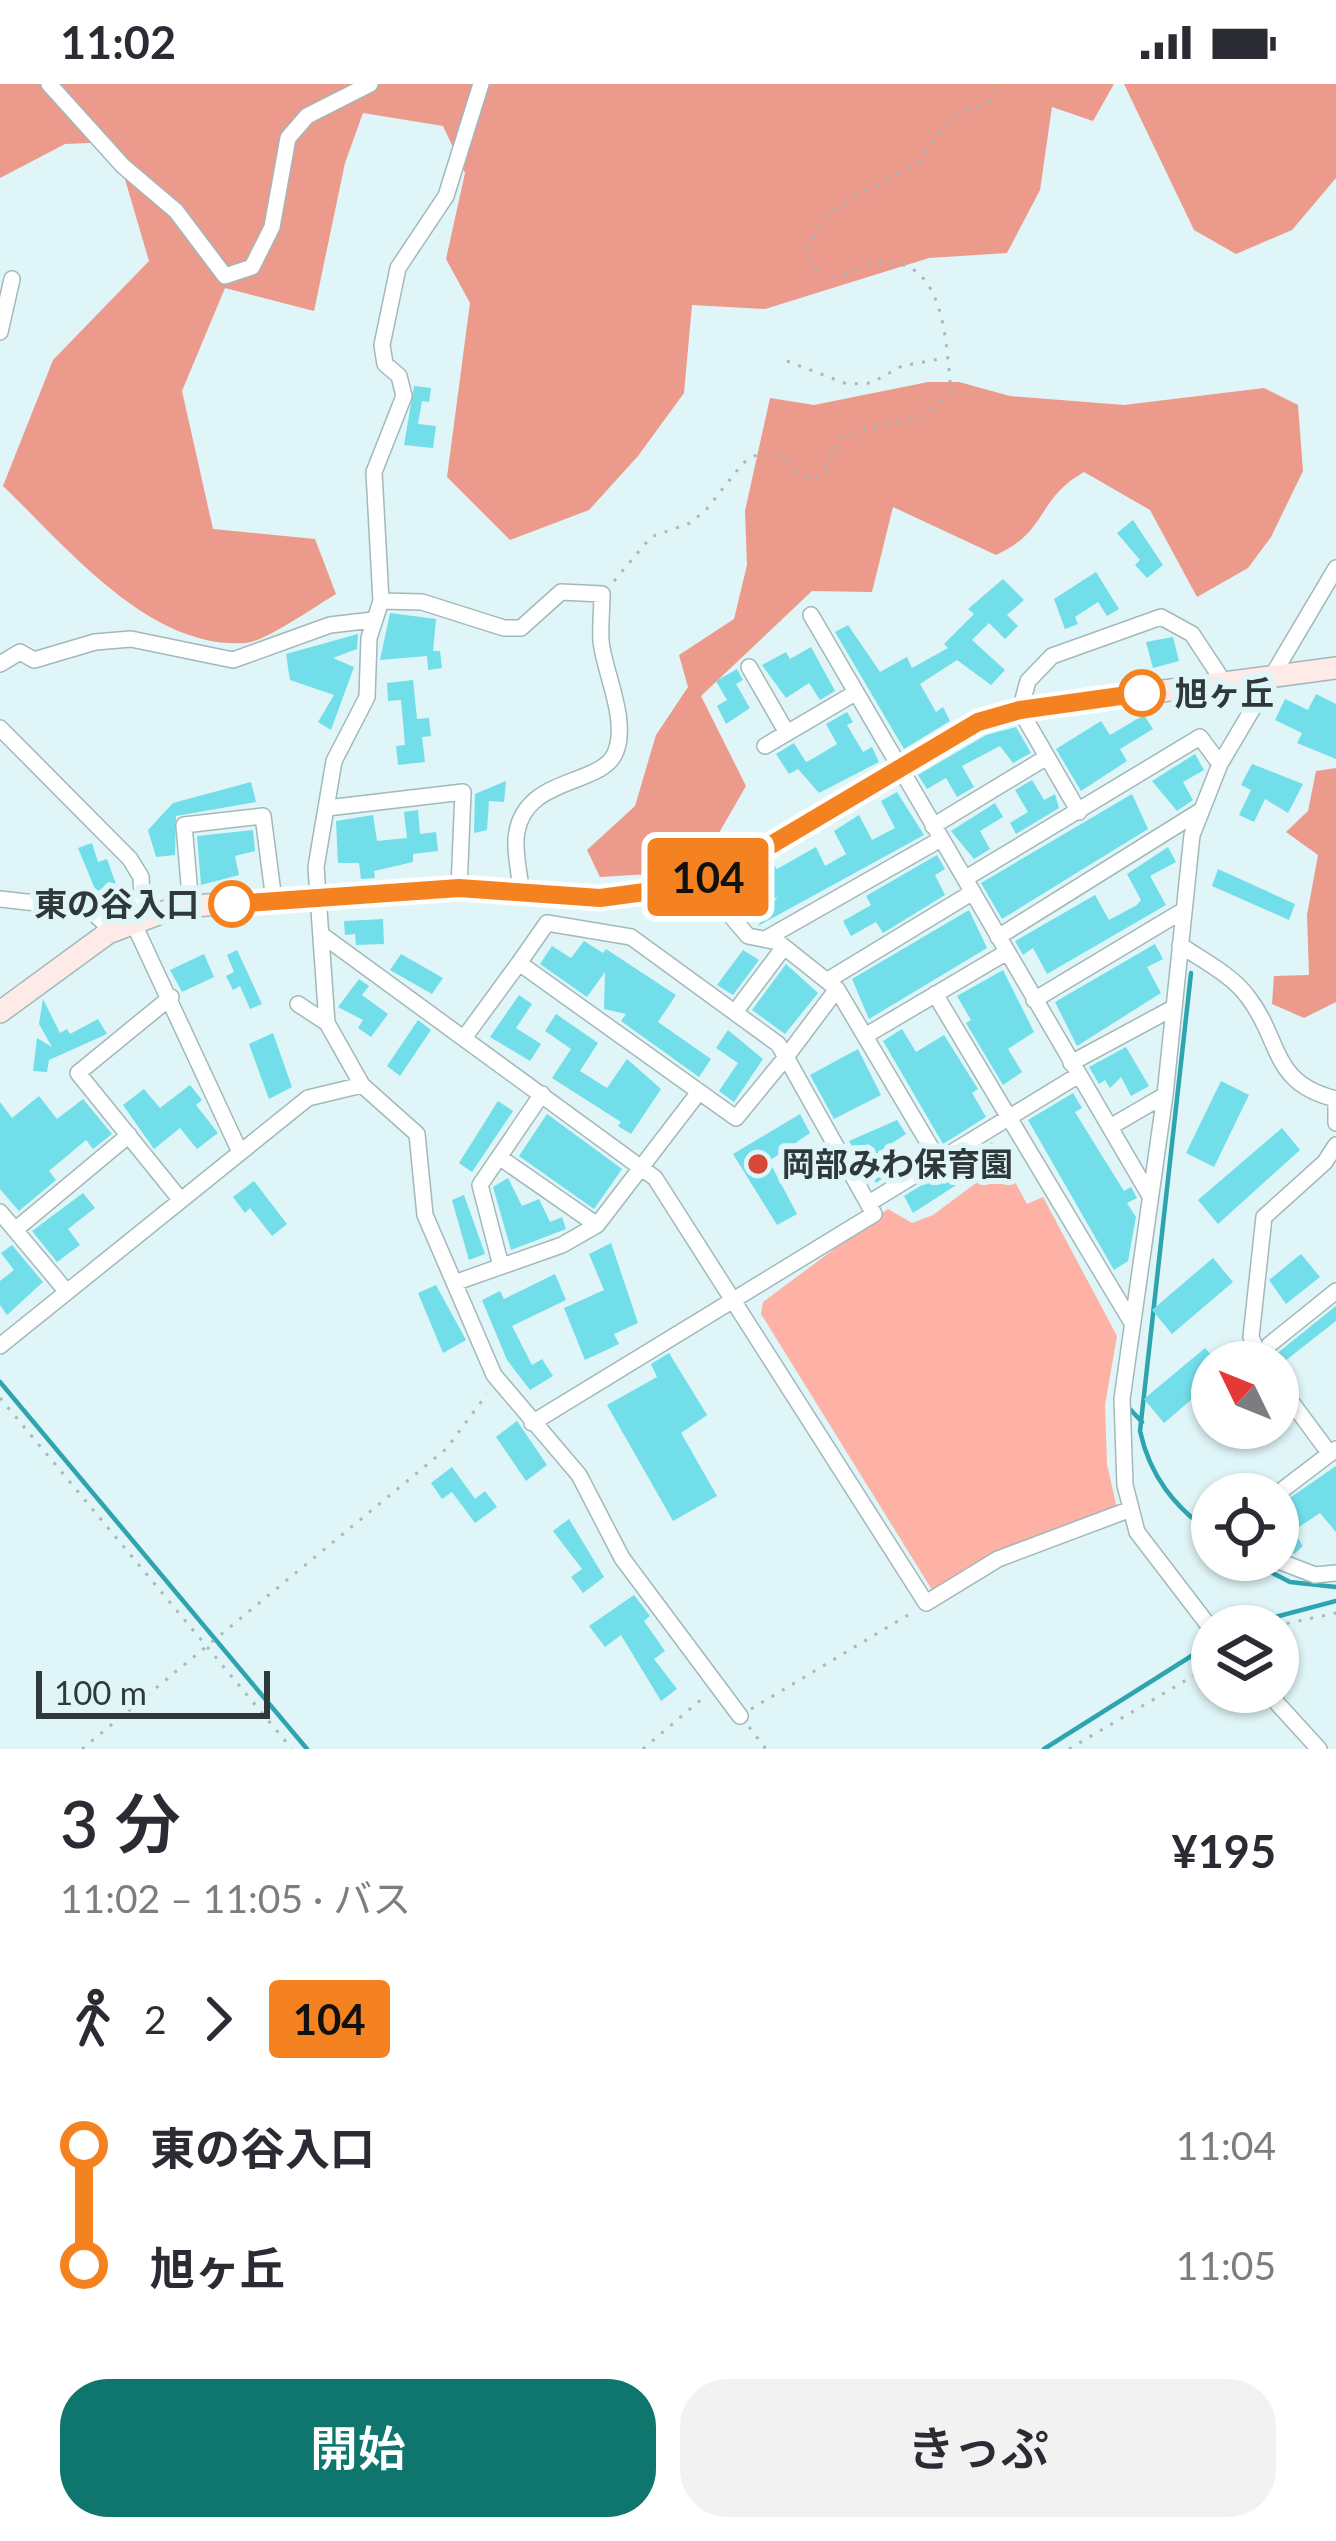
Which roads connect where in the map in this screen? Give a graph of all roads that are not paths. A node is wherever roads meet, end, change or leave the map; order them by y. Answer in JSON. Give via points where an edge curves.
{"nodes":[{"id":1,"x":49,"y":84,"type":"edge"},
{"id":2,"x":370,"y":84,"type":"edge"},
{"id":3,"x":481,"y":84,"type":"edge"},
{"id":4,"x":12,"y":279,"type":"dead end"},
{"id":5,"x":0,"y":332,"type":"edge"},
{"id":6,"x":1336,"y":568,"type":"edge"},
{"id":7,"x":381,"y":601,"type":"junction"},
{"id":8,"x":811,"y":615,"type":"dead end"},
{"id":9,"x":373,"y":620,"type":"junction"},
{"id":10,"x":0,"y":664,"type":"edge"},
{"id":11,"x":749,"y":668,"type":"dead end"},
{"id":12,"x":1336,"y":668,"type":"edge"},
{"id":13,"x":1273,"y":674,"type":"junction"},
{"id":14,"x":1223,"y":681,"type":"junction"},
{"id":15,"x":856,"y":693,"type":"junction"},
{"id":16,"x":1020,"y":710,"type":"junction"},
{"id":17,"x":0,"y":728,"type":"edge"},
{"id":18,"x":787,"y":733,"type":"junction"},
{"id":19,"x":765,"y":746,"type":"dead end"},
{"id":20,"x":1047,"y":757,"type":"junction"},
{"id":21,"x":1220,"y":764,"type":"junction"},
{"id":22,"x":898,"y":768,"type":"junction"},
{"id":23,"x":327,"y":808,"type":"junction"},
{"id":24,"x":1200,"y":811,"type":"junction"},
{"id":25,"x":1079,"y":812,"type":"junction"},
{"id":26,"x":938,"y":833,"type":"junction"},
{"id":27,"x":700,"y":880,"type":"junction"},
{"id":28,"x":969,"y":885,"type":"junction"},
{"id":29,"x":459,"y":888,"type":"junction"},
{"id":30,"x":522,"y":895,"type":"junction"},
{"id":31,"x":320,"y":898,"type":"junction"},
{"id":32,"x":0,"y":899,"type":"edge"},
{"id":33,"x":274,"y":902,"type":"junction"},
{"id":34,"x":191,"y":907,"type":"junction"},
{"id":35,"x":1184,"y":910,"type":"junction"},
{"id":36,"x":130,"y":922,"type":"junction"},
{"id":37,"x":322,"y":935,"type":"junction"},
{"id":38,"x":767,"y":938,"type":"junction"},
{"id":39,"x":1002,"y":945,"type":"junction"},
{"id":40,"x":1180,"y":945,"type":"junction"},
{"id":41,"x":784,"y":947,"type":"junction"},
{"id":42,"x":519,"y":963,"type":"junction"},
{"id":43,"x":833,"y":984,"type":"junction"},
{"id":44,"x":935,"y":994,"type":"junction"},
{"id":45,"x":171,"y":997,"type":"junction"},
{"id":46,"x":1034,"y":1000,"type":"junction"},
{"id":47,"x":298,"y":1004,"type":"dead end"},
{"id":48,"x":1173,"y":1008,"type":"junction"},
{"id":49,"x":0,"y":1012,"type":"edge"},
{"id":50,"x":735,"y":1012,"type":"junction"},
{"id":51,"x":327,"y":1023,"type":"junction"},
{"id":52,"x":865,"y":1036,"type":"junction"},
{"id":53,"x":464,"y":1038,"type":"junction"},
{"id":54,"x":786,"y":1057,"type":"junction"},
{"id":55,"x":1074,"y":1070,"type":"junction"},
{"id":56,"x":362,"y":1085,"type":"junction"},
{"id":57,"x":699,"y":1093,"type":"junction"},
{"id":58,"x":542,"y":1094,"type":"junction"},
{"id":59,"x":1165,"y":1095,"type":"junction"},
{"id":60,"x":1336,"y":1099,"type":"edge"},
{"id":61,"x":1008,"y":1120,"type":"junction"},
{"id":62,"x":1336,"y":1123,"type":"edge"},
{"id":63,"x":1110,"y":1127,"type":"junction"},
{"id":64,"x":129,"y":1135,"type":"junction"},
{"id":65,"x":1336,"y":1145,"type":"edge"},
{"id":66,"x":239,"y":1150,"type":"junction"},
{"id":67,"x":499,"y":1157,"type":"junction"},
{"id":68,"x":939,"y":1161,"type":"junction"},
{"id":69,"x":646,"y":1168,"type":"junction"},
{"id":70,"x":1150,"y":1196,"type":"junction"},
{"id":71,"x":179,"y":1198,"type":"junction"},
{"id":72,"x":869,"y":1203,"type":"junction"},
{"id":73,"x":0,"y":1212,"type":"edge"},
{"id":74,"x":596,"y":1225,"type":"junction"},
{"id":75,"x":15,"y":1230,"type":"junction"},
{"id":76,"x":501,"y":1266,"type":"junction"},
{"id":77,"x":457,"y":1282,"type":"junction"},
{"id":78,"x":67,"y":1292,"type":"junction"},
{"id":79,"x":1336,"y":1292,"type":"edge"},
{"id":80,"x":734,"y":1299,"type":"junction"},
{"id":81,"x":1132,"y":1324,"type":"junction"},
{"id":82,"x":1253,"y":1341,"type":"edge"},
{"id":83,"x":1274,"y":1341,"type":"edge"},
{"id":84,"x":0,"y":1346,"type":"edge"},
{"id":85,"x":1299,"y":1410,"type":"edge"},
{"id":86,"x":532,"y":1423,"type":"junction"},
{"id":87,"x":1333,"y":1451,"type":"edge"},
{"id":88,"x":1299,"y":1477,"type":"edge"},
{"id":89,"x":1131,"y":1509,"type":"junction"},
{"id":90,"x":1299,"y":1569,"type":"edge"},
{"id":91,"x":1336,"y":1573,"type":"edge"},
{"id":92,"x":1192,"y":1605,"type":"edge"},
{"id":93,"x":1287,"y":1713,"type":"edge"},
{"id":94,"x":740,"y":1716,"type":"road end"},
{"id":95,"x":1319,"y":1749,"type":"edge"}],
"edges":[{"from":1,"to":2,"type":"street","via":[[176,211],[225,276],[251,268],[272,227],[288,138],[307,116]]},
{"from":3,"to":7,"type":"street","via":[[446,196],[398,268],[382,345],[404,396],[374,472]]},
{"from":4,"to":5,"type":"street"},
{"from":6,"to":13,"type":"street"},
{"from":7,"to":9,"type":"street"},
{"from":7,"to":30,"type":"street","via":[[422,602],[504,628],[535,620],[561,592],[602,594],[615,756],[562,781],[523,815],[516,837]]},
{"from":8,"to":15,"type":"street"},
{"from":9,"to":10,"type":"street","via":[[330,625],[233,660],[131,639],[34,660],[20,652]]},
{"from":9,"to":23,"type":"street","via":[[368,697],[334,761]]},
{"from":11,"to":18,"type":"street"},
{"from":12,"to":13,"type":"main road"},
{"from":13,"to":14,"type":"main road"},
{"from":13,"to":21,"type":"street"},
{"from":14,"to":16,"type":"main road"},
{"from":14,"to":16,"type":"street","via":[[1192,634],[1160,617],[1052,656],[1028,680]]},
{"from":15,"to":18,"type":"street"},
{"from":15,"to":22,"type":"street"},
{"from":16,"to":20,"type":"street"},
{"from":16,"to":22,"type":"main road","via":[[978,722]]},
{"from":17,"to":36,"type":"street","via":[[130,859],[141,877]]},
{"from":18,"to":19,"type":"street"},
{"from":20,"to":25,"type":"street"},
{"from":20,"to":26,"type":"street"},
{"from":21,"to":24,"type":"street"},
{"from":21,"to":25,"type":"street","via":[[1200,737]]},
{"from":22,"to":26,"type":"street"},
{"from":22,"to":27,"type":"main road"},
{"from":23,"to":29,"type":"street","via":[[463,792]]},
{"from":23,"to":31,"type":"street","via":[[316,867]]},
{"from":24,"to":35,"type":"street"},
{"from":24,"to":39,"type":"street"},
{"from":25,"to":28,"type":"street"},
{"from":26,"to":28,"type":"street"},
{"from":26,"to":38,"type":"street"},
{"from":27,"to":30,"type":"main road","via":[[633,896]]},
{"from":27,"to":38,"type":"street","via":[[748,936]]},
{"from":28,"to":39,"type":"street"},
{"from":28,"to":43,"type":"street"},
{"from":29,"to":30,"type":"main road"},
{"from":29,"to":31,"type":"main road"},
{"from":31,"to":33,"type":"main road"},
{"from":31,"to":37,"type":"street"},
{"from":32,"to":36,"type":"street"},
{"from":33,"to":34,"type":"main road"},
{"from":33,"to":34,"type":"street","via":[[263,816],[184,825]]},
{"from":34,"to":36,"type":"main road"},
{"from":35,"to":40,"type":"street"},
{"from":35,"to":46,"type":"street"},
{"from":36,"to":45,"type":"street"},
{"from":36,"to":49,"type":"main road","via":[[75,952]]},
{"from":37,"to":51,"type":"street"},
{"from":37,"to":53,"type":"street"},
{"from":38,"to":41,"type":"street"},
{"from":39,"to":44,"type":"street"},
{"from":39,"to":46,"type":"street"},
{"from":40,"to":48,"type":"street"},
{"from":40,"to":60,"type":"street","via":[[1251,1000],[1287,1073]]},
{"from":41,"to":43,"type":"street"},
{"from":41,"to":50,"type":"street"},
{"from":42,"to":50,"type":"street","via":[[547,923],[631,937]]},
{"from":42,"to":53,"type":"street"},
{"from":42,"to":57,"type":"street"},
{"from":43,"to":52,"type":"street"},
{"from":43,"to":54,"type":"street"},
{"from":44,"to":52,"type":"street"},
{"from":44,"to":61,"type":"street"},
{"from":45,"to":64,"type":"street","via":[[78,1073]]},
{"from":45,"to":66,"type":"street"},
{"from":46,"to":55,"type":"street"},
{"from":47,"to":51,"type":"street"},
{"from":48,"to":55,"type":"street"},
{"from":48,"to":59,"type":"street"},
{"from":50,"to":54,"type":"street"},
{"from":51,"to":56,"type":"street"},
{"from":52,"to":68,"type":"street"},
{"from":53,"to":58,"type":"street"},
{"from":54,"to":57,"type":"street","via":[[736,1118]]},
{"from":54,"to":72,"type":"street"},
{"from":55,"to":61,"type":"street"},
{"from":55,"to":63,"type":"street"},
{"from":56,"to":66,"type":"street","via":[[308,1098]]},
{"from":56,"to":77,"type":"street","via":[[417,1134],[425,1215]]},
{"from":57,"to":69,"type":"street"},
{"from":58,"to":67,"type":"street"},
{"from":58,"to":69,"type":"street"},
{"from":59,"to":63,"type":"street"},
{"from":59,"to":70,"type":"street"},
{"from":60,"to":62,"type":"street"},
{"from":61,"to":68,"type":"street"},
{"from":61,"to":81,"type":"street"},
{"from":63,"to":70,"type":"street"},
{"from":64,"to":71,"type":"street"},
{"from":64,"to":75,"type":"street"},
{"from":65,"to":82,"type":"street","via":[[1264,1217]]},
{"from":66,"to":71,"type":"street"},
{"from":67,"to":74,"type":"street"},
{"from":67,"to":76,"type":"street","via":[[479,1185]]},
{"from":68,"to":72,"type":"street"},
{"from":69,"to":74,"type":"street"},
{"from":69,"to":80,"type":"street"},
{"from":70,"to":81,"type":"street"},
{"from":71,"to":78,"type":"street"},
{"from":72,"to":80,"type":"street","via":[[874,1214]]},
{"from":73,"to":75,"type":"street"},
{"from":74,"to":76,"type":"street"},
{"from":75,"to":78,"type":"street"},
{"from":76,"to":77,"type":"street"},
{"from":77,"to":86,"type":"street","via":[[494,1375]]},
{"from":78,"to":84,"type":"street"},
{"from":79,"to":83,"type":"street"},
{"from":80,"to":86,"type":"street"},
{"from":80,"to":89,"type":"street","via":[[926,1603],[998,1559]]},
{"from":81,"to":89,"type":"street","via":[[1122,1400]]},
{"from":85,"to":87,"type":"street"},
{"from":86,"to":94,"type":"street","via":[[579,1475],[622,1558]]},
{"from":87,"to":88,"type":"street"},
{"from":89,"to":92,"type":"street","via":[[1150,1554]]},
{"from":90,"to":91,"type":"street"},
{"from":93,"to":95,"type":"street"}]}
